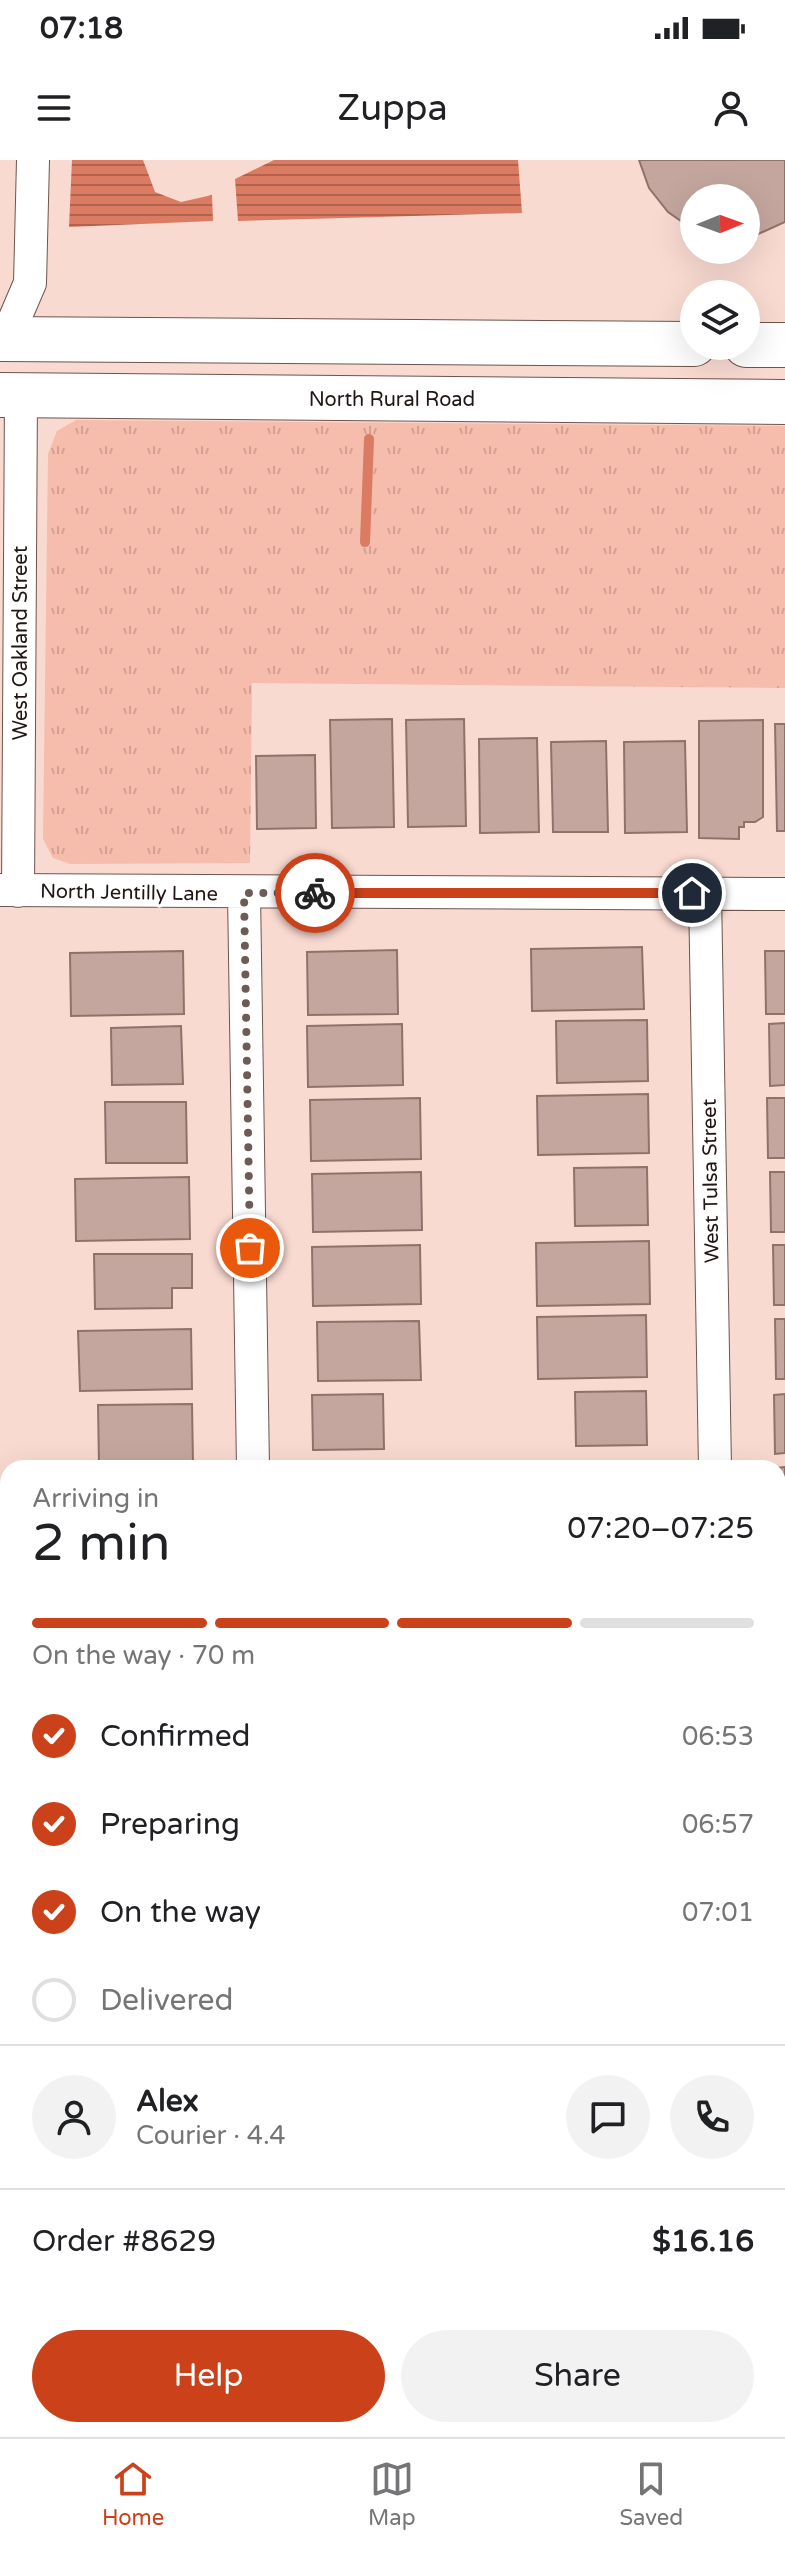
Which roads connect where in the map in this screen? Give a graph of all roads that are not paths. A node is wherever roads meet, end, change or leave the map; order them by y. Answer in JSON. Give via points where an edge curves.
{"nodes":[{"id":1,"x":33,"y":160,"type":"edge"},
{"id":2,"x":2,"y":336,"type":"edge"},
{"id":3,"x":680,"y":344,"type":"edge"},
{"id":4,"x":760,"y":345,"type":"edge"},
{"id":5,"x":785,"y":345,"type":"edge"},
{"id":6,"x":11,"y":395,"type":"edge"},
{"id":7,"x":785,"y":402,"type":"edge"},
{"id":8,"x":9,"y":890,"type":"edge"},
{"id":9,"x":244,"y":893,"type":"junction"},
{"id":10,"x":705,"y":893,"type":"junction"},
{"id":11,"x":785,"y":894,"type":"edge"},
{"id":12,"x":253,"y":1460,"type":"edge"},
{"id":13,"x":715,"y":1460,"type":"edge"}],
"edges":[{"from":1,"to":2,"type":"street","via":[[30,283]]},
{"from":2,"to":3,"type":"main road"},
{"from":4,"to":5,"type":"main road"},
{"from":6,"to":7,"type":"main road","name":"North Rural Road"},
{"from":6,"to":8,"type":"street","name":"West Oakland Street"},
{"from":8,"to":9,"type":"street","name":"North Jentilly Lane"},
{"from":9,"to":10,"type":"street","name":"North Jentilly Lane"},
{"from":9,"to":12,"type":"street"},
{"from":10,"to":11,"type":"street","name":"North Jentilly Lane"},
{"from":10,"to":13,"type":"street","name":"West Tulsa Street"}]}
